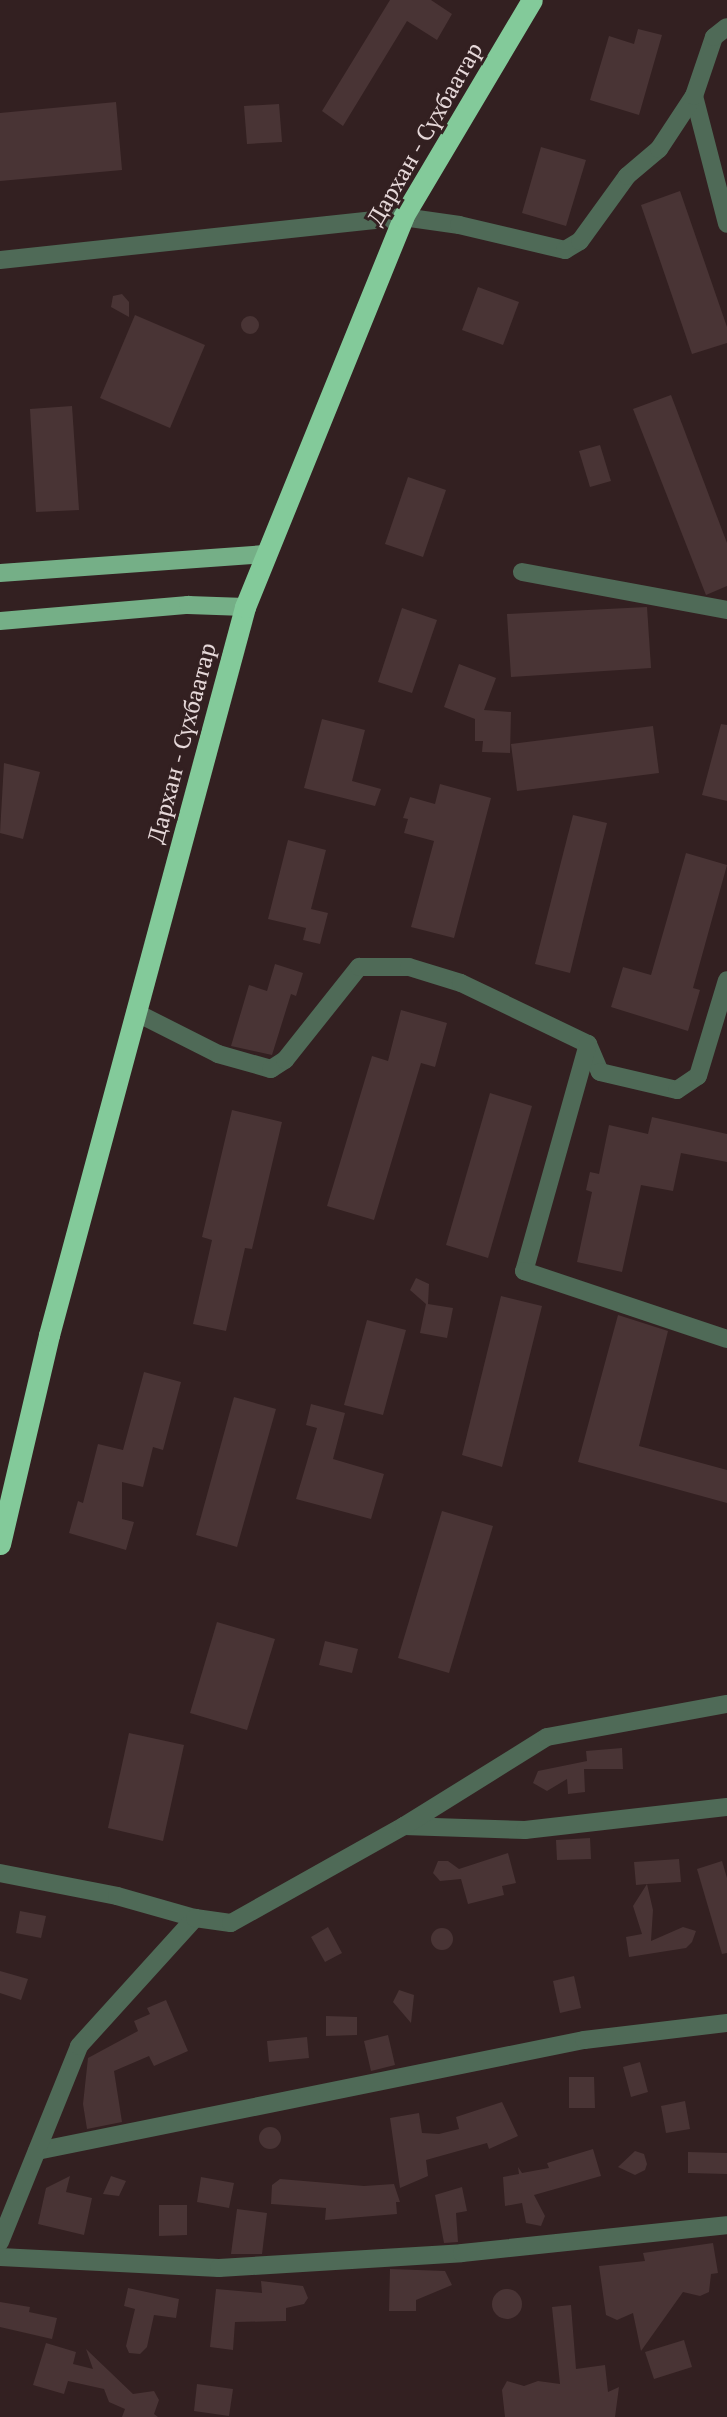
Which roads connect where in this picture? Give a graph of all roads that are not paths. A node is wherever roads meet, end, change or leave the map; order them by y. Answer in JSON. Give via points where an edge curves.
{"nodes":[{"id":1,"x":532,"y":0,"type":"edge"},
{"id":2,"x":727,"y":27,"type":"edge"},
{"id":3,"x":694,"y":96,"type":"junction"},
{"id":4,"x":403,"y":217,"type":"junction"},
{"id":5,"x":727,"y":224,"type":"edge"},
{"id":6,"x":0,"y":260,"type":"edge"},
{"id":7,"x":264,"y":554,"type":"junction"},
{"id":8,"x":522,"y":572,"type":"dead end"},
{"id":9,"x":0,"y":573,"type":"edge"},
{"id":10,"x":245,"y":607,"type":"junction"},
{"id":11,"x":727,"y":610,"type":"edge"},
{"id":12,"x":0,"y":621,"type":"edge"},
{"id":13,"x":727,"y":980,"type":"edge"},
{"id":14,"x":136,"y":1013,"type":"junction"},
{"id":15,"x":588,"y":1044,"type":"junction"},
{"id":16,"x":727,"y":1339,"type":"edge"},
{"id":17,"x":0,"y":1544,"type":"edge"},
{"id":18,"x":727,"y":1704,"type":"edge"},
{"id":19,"x":727,"y":1807,"type":"edge"},
{"id":20,"x":404,"y":1826,"type":"junction"},
{"id":21,"x":0,"y":1873,"type":"edge"},
{"id":22,"x":195,"y":1918,"type":"junction"},
{"id":23,"x":727,"y":2022,"type":"edge"},
{"id":24,"x":37,"y":2151,"type":"junction"},
{"id":25,"x":727,"y":2225,"type":"edge"},
{"id":26,"x":0,"y":2242,"type":"edge"},
{"id":27,"x":0,"y":2257,"type":"edge"}],
"edges":[{"from":1,"to":4,"type":"highway","name":"Дархан - Сүхбаатар"},
{"from":2,"to":3,"type":"street","via":[[714,37]]},
{"from":3,"to":4,"type":"street","via":[[659,149],[627,176],[580,240],[565,250]]},
{"from":3,"to":5,"type":"street"},
{"from":4,"to":6,"type":"street"},
{"from":4,"to":7,"type":"highway","name":"Дархан - Сүхбаатар"},
{"from":7,"to":9,"type":"main road"},
{"from":7,"to":10,"type":"highway","name":"Дархан - Сүхбаатар"},
{"from":8,"to":11,"type":"street"},
{"from":10,"to":12,"type":"main road","via":[[181,606]]},
{"from":10,"to":14,"type":"highway","name":"Дархан - Сүхбаатар"},
{"from":13,"to":15,"type":"street","via":[[698,1076],[677,1090],[600,1072]]},
{"from":14,"to":15,"type":"street","via":[[218,1054],[271,1069],[285,1060],[359,967],[409,967],[461,983]]},
{"from":14,"to":17,"type":"highway","name":"Дархан - Сүхбаатар","via":[[49,1335]]},
{"from":15,"to":16,"type":"street","via":[[524,1271]]},
{"from":18,"to":20,"type":"street","via":[[547,1737]]},
{"from":19,"to":20,"type":"street","via":[[524,1830]]},
{"from":20,"to":22,"type":"street","via":[[231,1923]]},
{"from":21,"to":22,"type":"street","via":[[117,1896]]},
{"from":22,"to":24,"type":"street","via":[[79,2046]]},
{"from":23,"to":24,"type":"street","via":[[584,2040]]},
{"from":24,"to":26,"type":"street"},
{"from":25,"to":27,"type":"street","via":[[462,2253],[219,2268]]}]}
